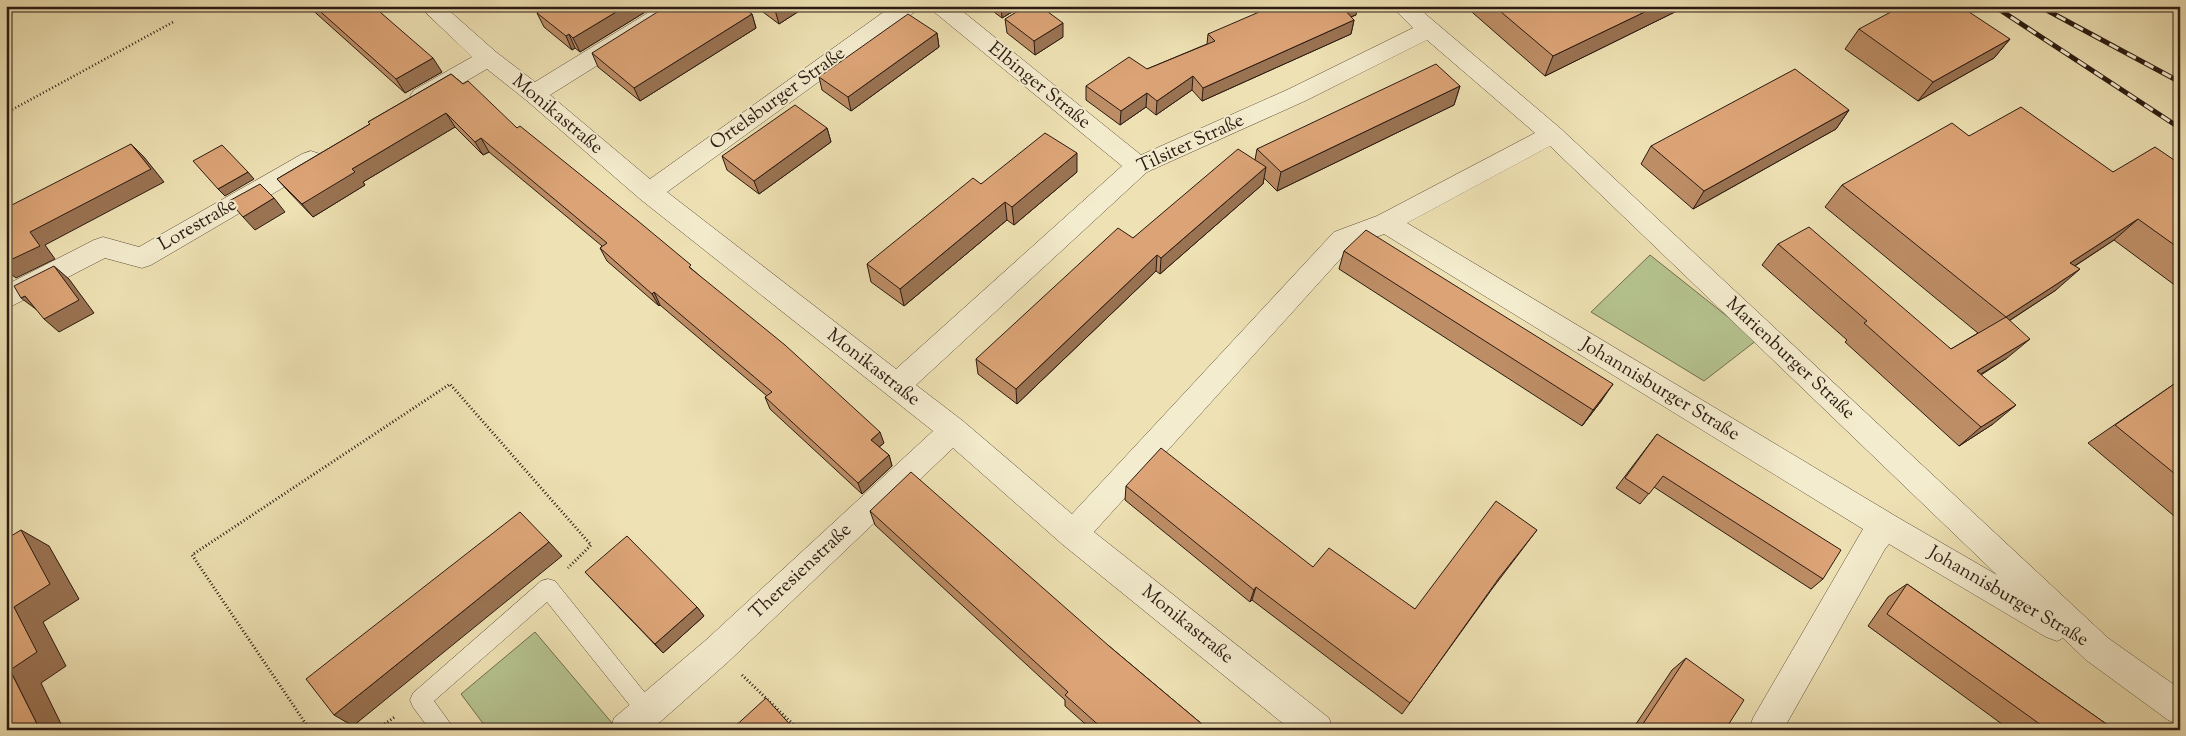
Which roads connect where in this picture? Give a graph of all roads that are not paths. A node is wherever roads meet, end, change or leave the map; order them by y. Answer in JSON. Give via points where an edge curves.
{"nodes":[{"id":1,"x":430,"y":6,"type":"edge"},
{"id":2,"x":676,"y":6,"type":"edge"},
{"id":3,"x":908,"y":6,"type":"edge"},
{"id":4,"x":940,"y":6,"type":"edge"},
{"id":5,"x":1402,"y":6,"type":"edge"},
{"id":6,"x":1430,"y":30,"type":"junction"},
{"id":7,"x":488,"y":58,"type":"junction"},
{"id":8,"x":534,"y":94,"type":"junction"},
{"id":9,"x":401,"y":108,"type":"edge"},
{"id":10,"x":1552,"y":134,"type":"junction"},
{"id":11,"x":332,"y":148,"type":"edge"},
{"id":12,"x":1138,"y":166,"type":"junction"},
{"id":13,"x":649,"y":192,"type":"junction"},
{"id":14,"x":1386,"y":223,"type":"junction"},
{"id":15,"x":6,"y":298,"type":"edge"},
{"id":16,"x":896,"y":386,"type":"junction"},
{"id":17,"x":953,"y":430,"type":"junction"},
{"id":18,"x":1886,"y":527,"type":"junction"},
{"id":19,"x":1073,"y":534,"type":"junction"},
{"id":20,"x":2097,"y":649,"type":"junction"},
{"id":21,"x":2180,"y":710,"type":"edge"},
{"id":22,"x":636,"y":720,"type":"edge"},
{"id":23,"x":1769,"y":722,"type":"edge"},
{"id":24,"x":443,"y":730,"type":"edge"},
{"id":25,"x":1317,"y":730,"type":"edge"}],
"edges":[{"from":1,"to":7,"type":"street","name":"Monikastraße"},
{"from":2,"to":8,"type":"street"},
{"from":3,"to":13,"type":"street","name":"Ortelsburger Straße"},
{"from":4,"to":12,"type":"street","name":"Elbinger Straße"},
{"from":5,"to":6,"type":"street","name":"Marienburger Straße"},
{"from":6,"to":10,"type":"street","name":"Marienburger Straße"},
{"from":6,"to":12,"type":"street","name":"Tilsiter Straße","via":[[1297,95]]},
{"from":7,"to":8,"type":"street","name":"Monikastraße"},
{"from":7,"to":9,"type":"street"},
{"from":8,"to":13,"type":"street","name":"Monikastraße"},
{"from":10,"to":14,"type":"street"},
{"from":10,"to":20,"type":"street","name":"Marienburger Straße"},
{"from":11,"to":15,"type":"street","name":"Lorestraße","via":[[142,258],[103,247]]},
{"from":12,"to":16,"type":"street","name":"Tilsiter Straße"},
{"from":13,"to":16,"type":"street","name":"Monikastraße"},
{"from":14,"to":18,"type":"street","name":"Johannisburger Straße"},
{"from":14,"to":19,"type":"street","via":[[1343,239]]},
{"from":16,"to":17,"type":"street","name":"Monikastraße"},
{"from":17,"to":19,"type":"street","name":"Monikastraße"},
{"from":17,"to":22,"type":"street","name":"Theresienstraße","via":[[716,651]]},
{"from":18,"to":20,"type":"street","name":"Johannisburger Straße"},
{"from":18,"to":23,"type":"street","via":[[1874,539]]},
{"from":19,"to":25,"type":"street","name":"Monikastraße"},
{"from":20,"to":21,"type":"street","name":"Marienburger Straße"},
{"from":22,"to":24,"type":"lane","name":"Theresienstraße","via":[[548,588],[420,700]]}]}
